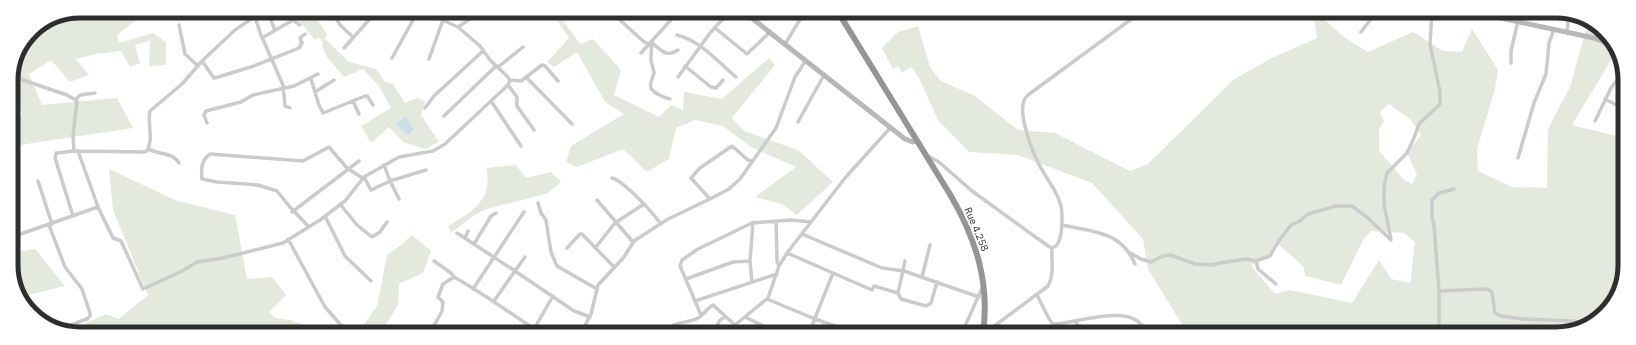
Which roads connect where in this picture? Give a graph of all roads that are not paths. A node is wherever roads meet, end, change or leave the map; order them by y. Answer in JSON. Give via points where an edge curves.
{"nodes":[{"id":1,"x":253,"y":18,"type":"edge"},
{"id":2,"x":254,"y":18,"type":"edge"},
{"id":3,"x":270,"y":18,"type":"edge"},
{"id":4,"x":337,"y":18,"type":"edge"},
{"id":5,"x":366,"y":18,"type":"edge"},
{"id":6,"x":372,"y":18,"type":"edge"},
{"id":7,"x":414,"y":18,"type":"edge"},
{"id":8,"x":438,"y":18,"type":"edge"},
{"id":9,"x":470,"y":18,"type":"edge"},
{"id":10,"x":617,"y":18,"type":"edge"},
{"id":11,"x":673,"y":18,"type":"edge"},
{"id":12,"x":724,"y":18,"type":"edge"},
{"id":13,"x":752,"y":18,"type":"edge"},
{"id":14,"x":801,"y":18,"type":"edge"},
{"id":15,"x":842,"y":18,"type":"edge"},
{"id":16,"x":1133,"y":18,"type":"edge"},
{"id":17,"x":1371,"y":18,"type":"edge"},
{"id":18,"x":1432,"y":18,"type":"edge"},
{"id":19,"x":1503,"y":18,"type":"edge"},
{"id":20,"x":1568,"y":19,"type":"edge"},
{"id":21,"x":443,"y":20,"type":"junction"},
{"id":22,"x":368,"y":21,"type":"junction"},
{"id":23,"x":1518,"y":21,"type":"junction"},
{"id":24,"x":179,"y":25,"type":"dead end"},
{"id":25,"x":300,"y":26,"type":"dead end"},
{"id":26,"x":458,"y":27,"type":"junction"},
{"id":27,"x":715,"y":28,"type":"junction"},
{"id":28,"x":1554,"y":29,"type":"junction"},
{"id":29,"x":276,"y":30,"type":"junction"},
{"id":30,"x":770,"y":32,"type":"junction"},
{"id":31,"x":1360,"y":32,"type":"dead end"},
{"id":32,"x":1567,"y":32,"type":"junction"},
{"id":33,"x":305,"y":34,"type":"dead end"},
{"id":34,"x":677,"y":35,"type":"dead end"},
{"id":35,"x":262,"y":38,"type":"junction"},
{"id":36,"x":353,"y":38,"type":"junction"},
{"id":37,"x":651,"y":42,"type":"junction"},
{"id":38,"x":1605,"y":42,"type":"edge"},
{"id":39,"x":785,"y":44,"type":"junction"},
{"id":40,"x":523,"y":47,"type":"dead end"},
{"id":41,"x":701,"y":47,"type":"junction"},
{"id":42,"x":344,"y":48,"type":"dead end"},
{"id":43,"x":678,"y":50,"type":"dead end"},
{"id":44,"x":483,"y":51,"type":"junction"},
{"id":45,"x":641,"y":53,"type":"dead end"},
{"id":46,"x":392,"y":58,"type":"dead end"},
{"id":47,"x":273,"y":59,"type":"junction"},
{"id":48,"x":429,"y":59,"type":"dead end"},
{"id":49,"x":806,"y":60,"type":"junction"},
{"id":50,"x":202,"y":62,"type":"junction"},
{"id":51,"x":1511,"y":63,"type":"dead end"},
{"id":52,"x":198,"y":66,"type":"junction"},
{"id":53,"x":685,"y":66,"type":"junction"},
{"id":54,"x":497,"y":67,"type":"junction"},
{"id":55,"x":318,"y":74,"type":"dead end"},
{"id":56,"x":824,"y":76,"type":"junction"},
{"id":57,"x":678,"y":77,"type":"dead end"},
{"id":58,"x":736,"y":77,"type":"dead end"},
{"id":59,"x":18,"y":78,"type":"edge"},
{"id":60,"x":526,"y":78,"type":"junction"},
{"id":61,"x":311,"y":79,"type":"junction"},
{"id":62,"x":334,"y":80,"type":"dead end"},
{"id":63,"x":510,"y":80,"type":"junction"},
{"id":64,"x":724,"y":80,"type":"dead end"},
{"id":65,"x":1618,"y":80,"type":"edge"},
{"id":66,"x":558,"y":81,"type":"dead end"},
{"id":67,"x":508,"y":85,"type":"junction"},
{"id":68,"x":284,"y":89,"type":"junction"},
{"id":69,"x":315,"y":92,"type":"junction"},
{"id":70,"x":95,"y":93,"type":"dead end"},
{"id":71,"x":670,"y":99,"type":"dead end"},
{"id":72,"x":1605,"y":99,"type":"junction"},
{"id":73,"x":76,"y":100,"type":"junction"},
{"id":74,"x":353,"y":101,"type":"junction"},
{"id":75,"x":491,"y":101,"type":"junction"},
{"id":76,"x":373,"y":105,"type":"dead end"},
{"id":77,"x":1618,"y":106,"type":"edge"},
{"id":78,"x":290,"y":108,"type":"dead end"},
{"id":79,"x":425,"y":108,"type":"dead end"},
{"id":80,"x":359,"y":114,"type":"dead end"},
{"id":81,"x":444,"y":116,"type":"dead end"},
{"id":82,"x":1595,"y":121,"type":"dead end"},
{"id":83,"x":798,"y":122,"type":"dead end"},
{"id":84,"x":207,"y":124,"type":"dead end"},
{"id":85,"x":572,"y":124,"type":"dead end"},
{"id":86,"x":890,"y":126,"type":"junction"},
{"id":87,"x":534,"y":130,"type":"dead end"},
{"id":88,"x":915,"y":142,"type":"junction"},
{"id":89,"x":521,"y":146,"type":"dead end"},
{"id":90,"x":148,"y":149,"type":"junction"},
{"id":91,"x":76,"y":151,"type":"junction"},
{"id":92,"x":926,"y":155,"type":"junction"},
{"id":93,"x":1518,"y":158,"type":"dead end"},
{"id":94,"x":359,"y":161,"type":"dead end"},
{"id":95,"x":753,"y":161,"type":"junction"},
{"id":96,"x":179,"y":163,"type":"dead end"},
{"id":97,"x":384,"y":165,"type":"junction"},
{"id":98,"x":347,"y":168,"type":"junction"},
{"id":99,"x":426,"y":170,"type":"dead end"},
{"id":100,"x":362,"y":177,"type":"junction"},
{"id":101,"x":612,"y":178,"type":"dead end"},
{"id":102,"x":38,"y":181,"type":"dead end"},
{"id":103,"x":390,"y":181,"type":"junction"},
{"id":104,"x":1454,"y":189,"type":"dead end"},
{"id":105,"x":399,"y":199,"type":"dead end"},
{"id":106,"x":596,"y":200,"type":"dead end"},
{"id":107,"x":710,"y":200,"type":"junction"},
{"id":108,"x":538,"y":203,"type":"dead end"},
{"id":109,"x":340,"y":204,"type":"junction"},
{"id":110,"x":644,"y":204,"type":"junction"},
{"id":111,"x":98,"y":207,"type":"junction"},
{"id":112,"x":293,"y":211,"type":"junction"},
{"id":113,"x":524,"y":212,"type":"dead end"},
{"id":114,"x":496,"y":213,"type":"dead end"},
{"id":115,"x":73,"y":216,"type":"junction"},
{"id":116,"x":325,"y":216,"type":"junction"},
{"id":117,"x":776,"y":221,"type":"junction"},
{"id":118,"x":387,"y":222,"type":"dead end"},
{"id":119,"x":811,"y":222,"type":"junction"},
{"id":120,"x":615,"y":223,"type":"junction"},
{"id":121,"x":752,"y":223,"type":"junction"},
{"id":122,"x":50,"y":224,"type":"junction"},
{"id":123,"x":660,"y":224,"type":"junction"},
{"id":124,"x":1062,"y":225,"type":"junction"},
{"id":125,"x":309,"y":227,"type":"junction"},
{"id":126,"x":468,"y":231,"type":"dead end"},
{"id":127,"x":458,"y":233,"type":"dead end"},
{"id":128,"x":802,"y":234,"type":"junction"},
{"id":129,"x":18,"y":235,"type":"edge"},
{"id":130,"x":465,"y":238,"type":"junction"},
{"id":131,"x":288,"y":239,"type":"junction"},
{"id":132,"x":633,"y":242,"type":"junction"},
{"id":133,"x":474,"y":244,"type":"junction"},
{"id":134,"x":930,"y":245,"type":"dead end"},
{"id":135,"x":567,"y":248,"type":"dead end"},
{"id":136,"x":595,"y":248,"type":"junction"},
{"id":137,"x":1052,"y":248,"type":"junction"},
{"id":138,"x":787,"y":253,"type":"junction"},
{"id":139,"x":1130,"y":253,"type":"junction"},
{"id":140,"x":493,"y":257,"type":"junction"},
{"id":141,"x":525,"y":257,"type":"dead end"},
{"id":142,"x":434,"y":261,"type":"dead end"},
{"id":143,"x":750,"y":261,"type":"junction"},
{"id":144,"x":905,"y":261,"type":"dead end"},
{"id":145,"x":1256,"y":261,"type":"junction"},
{"id":146,"x":1135,"y":264,"type":"dead end"},
{"id":147,"x":780,"y":266,"type":"junction"},
{"id":148,"x":614,"y":267,"type":"junction"},
{"id":149,"x":515,"y":271,"type":"junction"},
{"id":150,"x":904,"y":271,"type":"junction"},
{"id":151,"x":833,"y":273,"type":"junction"},
{"id":152,"x":777,"y":274,"type":"junction"},
{"id":153,"x":454,"y":277,"type":"junction"},
{"id":154,"x":922,"y":277,"type":"junction"},
{"id":155,"x":686,"y":279,"type":"junction"},
{"id":156,"x":371,"y":281,"type":"dead end"},
{"id":157,"x":752,"y":282,"type":"junction"},
{"id":158,"x":937,"y":282,"type":"junction"},
{"id":159,"x":984,"y":283,"type":"junction"},
{"id":160,"x":1276,"y":284,"type":"dead end"},
{"id":161,"x":473,"y":288,"type":"junction"},
{"id":162,"x":597,"y":288,"type":"junction"},
{"id":163,"x":1439,"y":290,"type":"junction"},
{"id":164,"x":898,"y":292,"type":"junction"},
{"id":165,"x":1037,"y":295,"type":"junction"},
{"id":166,"x":553,"y":296,"type":"junction"},
{"id":167,"x":979,"y":297,"type":"junction"},
{"id":168,"x":767,"y":299,"type":"junction"},
{"id":169,"x":494,"y":301,"type":"junction"},
{"id":170,"x":695,"y":301,"type":"junction"},
{"id":171,"x":701,"y":314,"type":"junction"},
{"id":172,"x":590,"y":317,"type":"junction"},
{"id":173,"x":725,"y":317,"type":"junction"},
{"id":174,"x":745,"y":317,"type":"junction"},
{"id":175,"x":814,"y":319,"type":"junction"},
{"id":176,"x":1076,"y":321,"type":"junction"},
{"id":177,"x":1579,"y":323,"type":"edge"},
{"id":178,"x":341,"y":325,"type":"dead end"},
{"id":179,"x":735,"y":325,"type":"joint"},
{"id":180,"x":69,"y":326,"type":"edge"},
{"id":181,"x":433,"y":327,"type":"edge"},
{"id":182,"x":531,"y":327,"type":"edge"},
{"id":183,"x":535,"y":327,"type":"edge"},
{"id":184,"x":584,"y":327,"type":"edge"},
{"id":185,"x":671,"y":327,"type":"edge"},
{"id":186,"x":716,"y":327,"type":"edge"},
{"id":187,"x":766,"y":327,"type":"edge"},
{"id":188,"x":811,"y":327,"type":"edge"},
{"id":189,"x":837,"y":327,"type":"edge"},
{"id":190,"x":965,"y":327,"type":"edge"},
{"id":191,"x":984,"y":327,"type":"edge"},
{"id":192,"x":992,"y":327,"type":"edge"},
{"id":193,"x":1077,"y":327,"type":"edge"},
{"id":194,"x":1142,"y":327,"type":"edge"},
{"id":195,"x":1439,"y":327,"type":"edge"}],
"edges":[{"from":1,"to":50,"type":"street","via":[[235,30]]},
{"from":2,"to":35,"type":"street"},
{"from":3,"to":29,"type":"street"},
{"from":4,"to":36,"type":"street","via":[[336,20]]},
{"from":5,"to":22,"type":"street"},
{"from":6,"to":22,"type":"street"},
{"from":7,"to":46,"type":"street"},
{"from":8,"to":21,"type":"street"},
{"from":9,"to":26,"type":"street"},
{"from":10,"to":37,"type":"street","via":[[643,41],[648,44]]},
{"from":11,"to":37,"type":"street"},
{"from":12,"to":27,"type":"street"},
{"from":13,"to":30,"type":"main road"},
{"from":14,"to":39,"type":"street"},
{"from":15,"to":88,"type":"highway","name":"Rue 4.258"},
{"from":16,"to":124,"type":"street","via":[[1032,92],[1024,101],[1022,117],[1040,168],[1058,196],[1062,210]]},
{"from":17,"to":31,"type":"street"},
{"from":18,"to":145,"type":"street","via":[[1430,44],[1440,104],[1419,124],[1406,153],[1387,172],[1384,204],[1391,240],[1352,206],[1336,206],[1308,214],[1291,225],[1270,256]]},
{"from":19,"to":23,"type":"main road"},
{"from":20,"to":32,"type":"street"},
{"from":21,"to":26,"type":"street"},
{"from":21,"to":48,"type":"street"},
{"from":22,"to":36,"type":"street"},
{"from":23,"to":28,"type":"main road"},
{"from":23,"to":51,"type":"street"},
{"from":24,"to":52,"type":"street","via":[[185,54]]},
{"from":25,"to":29,"type":"street","via":[[294,20]]},
{"from":26,"to":44,"type":"street"},
{"from":27,"to":30,"type":"street","via":[[747,54]]},
{"from":27,"to":41,"type":"street"},
{"from":28,"to":32,"type":"main road"},
{"from":28,"to":93,"type":"street","via":[[1549,43],[1546,74],[1534,102]]},
{"from":29,"to":35,"type":"street"},
{"from":30,"to":39,"type":"main road"},
{"from":32,"to":38,"type":"main road"},
{"from":33,"to":47,"type":"street","via":[[300,38],[302,43],[299,48]]},
{"from":34,"to":41,"type":"street"},
{"from":35,"to":47,"type":"street"},
{"from":36,"to":42,"type":"street"},
{"from":37,"to":43,"type":"street","via":[[668,54]]},
{"from":37,"to":45,"type":"street"},
{"from":37,"to":71,"type":"street","via":[[650,59],[654,73],[650,87],[651,90]]},
{"from":39,"to":49,"type":"main road"},
{"from":40,"to":54,"type":"street"},
{"from":41,"to":53,"type":"street"},
{"from":41,"to":58,"type":"street"},
{"from":44,"to":54,"type":"street"},
{"from":44,"to":79,"type":"street","via":[[434,96]]},
{"from":47,"to":50,"type":"street","via":[[214,78]]},
{"from":47,"to":68,"type":"street"},
{"from":49,"to":56,"type":"main road"},
{"from":49,"to":95,"type":"street","via":[[795,77],[776,128]]},
{"from":50,"to":52,"type":"street"},
{"from":52,"to":90,"type":"street","via":[[182,84],[149,112]]},
{"from":53,"to":57,"type":"street"},
{"from":53,"to":64,"type":"street","via":[[711,87],[716,88]]},
{"from":54,"to":63,"type":"street"},
{"from":54,"to":81,"type":"street"},
{"from":55,"to":61,"type":"street"},
{"from":56,"to":83,"type":"street"},
{"from":56,"to":86,"type":"main road"},
{"from":59,"to":73,"type":"street"},
{"from":60,"to":63,"type":"street","via":[[518,82]]},
{"from":60,"to":66,"type":"street","via":[[542,65]]},
{"from":60,"to":85,"type":"street"},
{"from":61,"to":68,"type":"street"},
{"from":61,"to":69,"type":"street"},
{"from":62,"to":69,"type":"street"},
{"from":63,"to":67,"type":"street"},
{"from":65,"to":72,"type":"street"},
{"from":67,"to":75,"type":"street"},
{"from":67,"to":87,"type":"street","via":[[517,97],[517,106]]},
{"from":68,"to":78,"type":"street","via":[[285,105]]},
{"from":68,"to":84,"type":"street","via":[[253,96],[206,112],[204,115]]},
{"from":69,"to":74,"type":"street","via":[[323,113]]},
{"from":70,"to":73,"type":"street","via":[[80,95]]},
{"from":72,"to":77,"type":"street"},
{"from":72,"to":82,"type":"street"},
{"from":73,"to":91,"type":"street","via":[[72,136]]},
{"from":74,"to":76,"type":"street","via":[[366,96]]},
{"from":74,"to":80,"type":"street"},
{"from":75,"to":89,"type":"street"},
{"from":75,"to":97,"type":"street","via":[[445,144],[433,151],[399,157]]},
{"from":86,"to":88,"type":"main road","via":[[905,138]]},
{"from":86,"to":119,"type":"street"},
{"from":88,"to":92,"type":"highway","name":"Rue 4.258"},
{"from":90,"to":91,"type":"street","via":[[143,152]]},
{"from":90,"to":96,"type":"street","via":[[175,158]]},
{"from":91,"to":111,"type":"street"},
{"from":91,"to":115,"type":"street","via":[[55,155]]},
{"from":92,"to":137,"type":"street"},
{"from":92,"to":159,"type":"highway","name":"Rue 4.258","via":[[966,223],[979,259]]},
{"from":94,"to":98,"type":"street"},
{"from":95,"to":107,"type":"street","via":[[740,179]]},
{"from":95,"to":107,"type":"street","via":[[748,160],[732,146],[700,168],[691,178]]},
{"from":97,"to":100,"type":"street"},
{"from":97,"to":103,"type":"street"},
{"from":98,"to":100,"type":"street"},
{"from":98,"to":112,"type":"street"},
{"from":98,"to":112,"type":"street","via":[[329,147],[303,161],[210,154],[204,159],[202,179],[258,185],[277,192]]},
{"from":99,"to":103,"type":"street"},
{"from":100,"to":103,"type":"street","via":[[371,190]]},
{"from":100,"to":109,"type":"street","via":[[346,201]]},
{"from":101,"to":110,"type":"street","via":[[621,182]]},
{"from":102,"to":122,"type":"street"},
{"from":103,"to":105,"type":"street"},
{"from":104,"to":163,"type":"street","via":[[1439,193],[1432,200]]},
{"from":106,"to":120,"type":"street"},
{"from":107,"to":123,"type":"street"},
{"from":108,"to":162,"type":"street","via":[[546,220],[551,252],[557,266]]},
{"from":109,"to":116,"type":"street"},
{"from":109,"to":118,"type":"street","via":[[372,237],[380,232]]},
{"from":110,"to":120,"type":"street"},
{"from":110,"to":123,"type":"street"},
{"from":111,"to":115,"type":"street"},
{"from":111,"to":131,"type":"street","via":[[113,238],[121,241],[143,289],[197,262],[283,243]]},
{"from":112,"to":125,"type":"street"},
{"from":113,"to":140,"type":"street"},
{"from":114,"to":133,"type":"street","via":[[491,216]]},
{"from":115,"to":122,"type":"street"},
{"from":116,"to":125,"type":"street"},
{"from":116,"to":156,"type":"street","via":[[345,256]]},
{"from":117,"to":119,"type":"street"},
{"from":117,"to":121,"type":"street"},
{"from":117,"to":147,"type":"street","via":[[777,261]]},
{"from":119,"to":128,"type":"street"},
{"from":120,"to":132,"type":"street"},
{"from":120,"to":136,"type":"street"},
{"from":121,"to":143,"type":"street"},
{"from":121,"to":155,"type":"street","via":[[698,249],[682,260],[680,266]]},
{"from":122,"to":129,"type":"street"},
{"from":122,"to":180,"type":"street","via":[[65,267],[82,288],[90,313],[87,320]]},
{"from":123,"to":132,"type":"street"},
{"from":124,"to":137,"type":"street","via":[[1058,243]]},
{"from":124,"to":139,"type":"street","via":[[1108,234]]},
{"from":125,"to":131,"type":"street"},
{"from":126,"to":130,"type":"street"},
{"from":127,"to":130,"type":"street"},
{"from":128,"to":138,"type":"street"},
{"from":128,"to":150,"type":"street","via":[[882,268]]},
{"from":130,"to":133,"type":"street"},
{"from":131,"to":178,"type":"street","via":[[325,307]]},
{"from":132,"to":148,"type":"street"},
{"from":133,"to":140,"type":"street"},
{"from":134,"to":154,"type":"street"},
{"from":135,"to":136,"type":"street","via":[[580,234]]},
{"from":136,"to":148,"type":"street"},
{"from":137,"to":165,"type":"street","via":[[1052,279]]},
{"from":138,"to":147,"type":"street"},
{"from":138,"to":151,"type":"street"},
{"from":139,"to":145,"type":"street","via":[[1151,262],[1170,255],[1195,264],[1212,265],[1246,259]]},
{"from":139,"to":146,"type":"street"},
{"from":140,"to":149,"type":"street"},
{"from":140,"to":161,"type":"street"},
{"from":141,"to":149,"type":"street"},
{"from":142,"to":153,"type":"street"},
{"from":143,"to":155,"type":"street","via":[[733,262]]},
{"from":143,"to":157,"type":"street"},
{"from":144,"to":150,"type":"street"},
{"from":145,"to":160,"type":"street","via":[[1258,269]]},
{"from":147,"to":152,"type":"street"},
{"from":148,"to":162,"type":"street"},
{"from":149,"to":166,"type":"street"},
{"from":149,"to":169,"type":"street"},
{"from":150,"to":154,"type":"street"},
{"from":150,"to":164,"type":"street"},
{"from":151,"to":164,"type":"street","via":[[872,290],[874,286]]},
{"from":151,"to":175,"type":"street"},
{"from":152,"to":157,"type":"street"},
{"from":152,"to":168,"type":"street"},
{"from":153,"to":161,"type":"street"},
{"from":153,"to":181,"type":"street","via":[[443,284],[438,297],[443,302],[442,311]]},
{"from":154,"to":158,"type":"street"},
{"from":155,"to":170,"type":"street"},
{"from":157,"to":170,"type":"street"},
{"from":158,"to":164,"type":"street","via":[[931,303],[926,306],[901,299]]},
{"from":158,"to":167,"type":"street"},
{"from":159,"to":167,"type":"street"},
{"from":159,"to":191,"type":"highway","name":"Rue 4.258"},
{"from":161,"to":169,"type":"street"},
{"from":162,"to":172,"type":"street"},
{"from":163,"to":177,"type":"street","via":[[1487,289],[1492,292],[1495,313],[1501,316]]},
{"from":163,"to":195,"type":"street"},
{"from":165,"to":176,"type":"street","via":[[1051,323]]},
{"from":165,"to":192,"type":"street"},
{"from":166,"to":172,"type":"street","via":[[574,311]]},
{"from":166,"to":183,"type":"street"},
{"from":167,"to":190,"type":"street"},
{"from":168,"to":174,"type":"street"},
{"from":168,"to":175,"type":"street"},
{"from":169,"to":182,"type":"street"},
{"from":170,"to":171,"type":"street"},
{"from":171,"to":173,"type":"street","via":[[713,305]]},
{"from":171,"to":185,"type":"street","via":[[699,318]]},
{"from":172,"to":184,"type":"street"},
{"from":173,"to":179,"type":"street"},
{"from":173,"to":186,"type":"street"},
{"from":174,"to":179,"type":"street"},
{"from":174,"to":187,"type":"street"},
{"from":175,"to":188,"type":"street"},
{"from":175,"to":189,"type":"street"},
{"from":176,"to":193,"type":"street"},
{"from":176,"to":194,"type":"street","via":[[1106,315],[1123,316],[1135,320]]}]}
